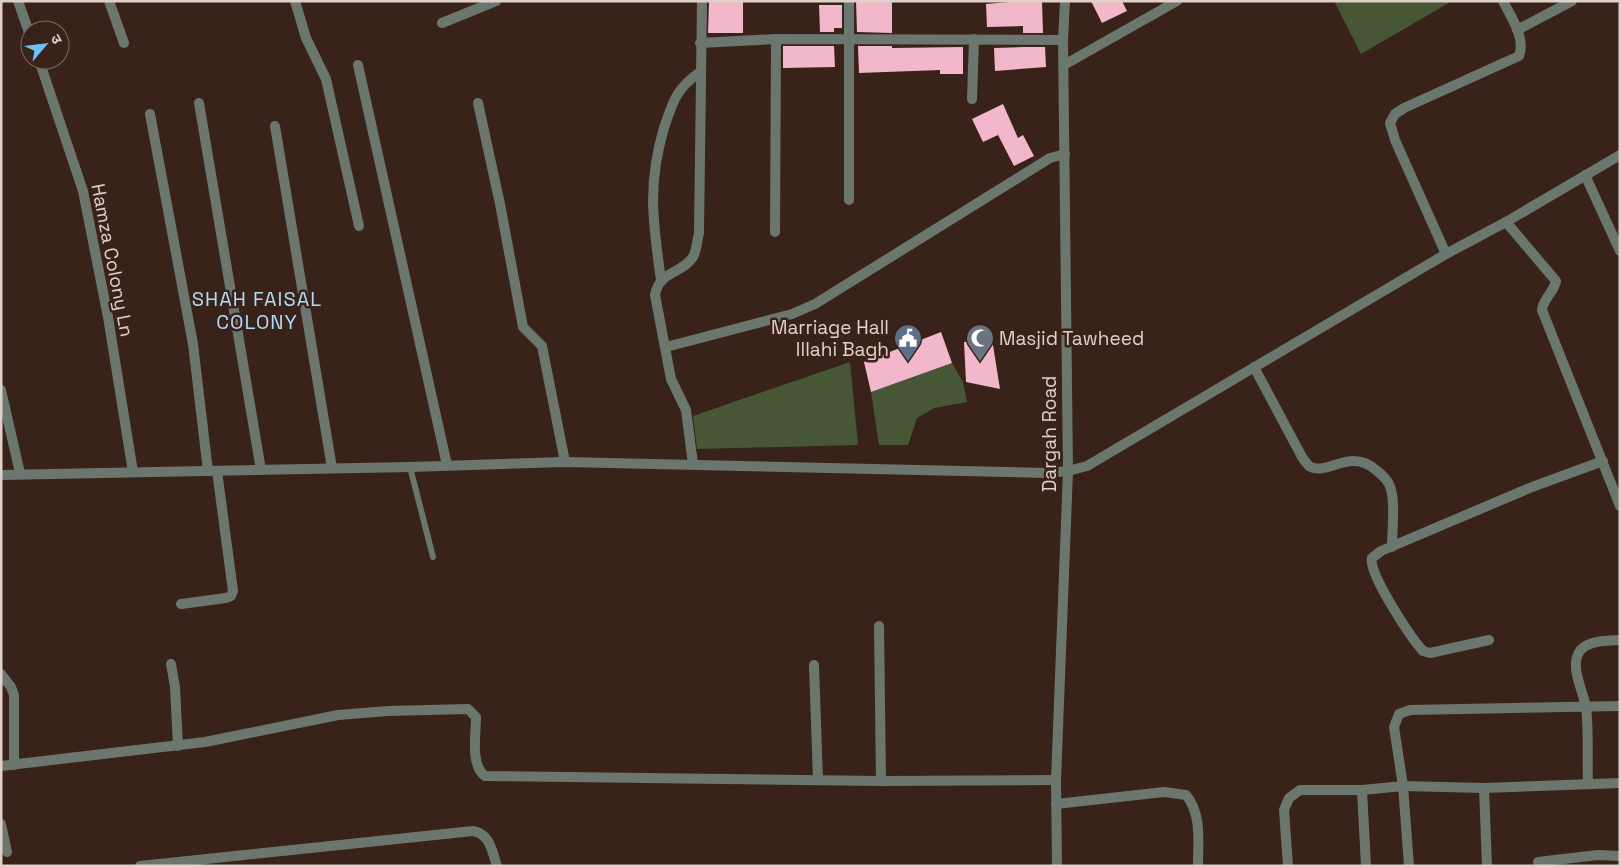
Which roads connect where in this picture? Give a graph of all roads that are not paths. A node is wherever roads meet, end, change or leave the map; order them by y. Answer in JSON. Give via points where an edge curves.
{"nodes":[{"id":1,"x":18,"y":1,"type":"edge"},
{"id":2,"x":109,"y":1,"type":"edge"},
{"id":3,"x":296,"y":1,"type":"edge"},
{"id":4,"x":496,"y":1,"type":"edge"},
{"id":5,"x":702,"y":1,"type":"edge"},
{"id":6,"x":849,"y":1,"type":"edge"},
{"id":7,"x":1065,"y":1,"type":"edge"},
{"id":8,"x":1177,"y":1,"type":"edge"},
{"id":9,"x":1503,"y":1,"type":"edge"},
{"id":10,"x":1572,"y":1,"type":"edge"},
{"id":11,"x":25,"y":20,"type":"edge"},
{"id":12,"x":442,"y":23,"type":"dead end"},
{"id":13,"x":1517,"y":30,"type":"junction"},
{"id":14,"x":776,"y":39,"type":"junction"},
{"id":15,"x":974,"y":39,"type":"junction"},
{"id":16,"x":849,"y":40,"type":"junction"},
{"id":17,"x":1063,"y":40,"type":"junction"},
{"id":18,"x":124,"y":43,"type":"dead end"},
{"id":19,"x":700,"y":43,"type":"junction"},
{"id":20,"x":358,"y":65,"type":"dead end"},
{"id":21,"x":1064,"y":65,"type":"junction"},
{"id":22,"x":42,"y":70,"type":"edge"},
{"id":23,"x":700,"y":72,"type":"junction"},
{"id":24,"x":972,"y":99,"type":"dead end"},
{"id":25,"x":478,"y":103,"type":"dead end"},
{"id":26,"x":199,"y":104,"type":"dead end"},
{"id":27,"x":150,"y":114,"type":"dead end"},
{"id":28,"x":274,"y":126,"type":"dead end"},
{"id":29,"x":1064,"y":154,"type":"junction"},
{"id":30,"x":1620,"y":155,"type":"edge"},
{"id":31,"x":1585,"y":175,"type":"junction"},
{"id":32,"x":849,"y":200,"type":"dead end"},
{"id":33,"x":1506,"y":222,"type":"junction"},
{"id":34,"x":359,"y":226,"type":"dead end"},
{"id":35,"x":775,"y":232,"type":"dead end"},
{"id":36,"x":1620,"y":251,"type":"edge"},
{"id":37,"x":1446,"y":254,"type":"junction"},
{"id":38,"x":661,"y":280,"type":"junction"},
{"id":39,"x":666,"y":347,"type":"junction"},
{"id":40,"x":1254,"y":367,"type":"junction"},
{"id":41,"x":1,"y":390,"type":"edge"},
{"id":42,"x":1603,"y":461,"type":"junction"},
{"id":43,"x":565,"y":462,"type":"junction"},
{"id":44,"x":693,"y":464,"type":"junction"},
{"id":45,"x":447,"y":465,"type":"junction"},
{"id":46,"x":332,"y":468,"type":"junction"},
{"id":47,"x":410,"y":468,"type":"junction"},
{"id":48,"x":261,"y":470,"type":"junction"},
{"id":49,"x":212,"y":471,"type":"junction"},
{"id":50,"x":1068,"y":471,"type":"junction"},
{"id":51,"x":132,"y":472,"type":"junction"},
{"id":52,"x":20,"y":473,"type":"junction"},
{"id":53,"x":1,"y":475,"type":"edge"},
{"id":54,"x":1620,"y":506,"type":"edge"},
{"id":55,"x":1392,"y":546,"type":"junction"},
{"id":56,"x":433,"y":557,"type":"dead end"},
{"id":57,"x":181,"y":604,"type":"dead end"},
{"id":58,"x":879,"y":626,"type":"dead end"},
{"id":59,"x":1489,"y":640,"type":"dead end"},
{"id":60,"x":1620,"y":640,"type":"edge"},
{"id":61,"x":171,"y":664,"type":"dead end"},
{"id":62,"x":814,"y":665,"type":"dead end"},
{"id":63,"x":1,"y":674,"type":"edge"},
{"id":64,"x":1620,"y":706,"type":"edge"},
{"id":65,"x":1586,"y":707,"type":"junction"},
{"id":66,"x":178,"y":746,"type":"junction"},
{"id":67,"x":14,"y":765,"type":"junction"},
{"id":68,"x":1,"y":766,"type":"edge"},
{"id":69,"x":818,"y":780,"type":"junction"},
{"id":70,"x":1056,"y":780,"type":"junction"},
{"id":71,"x":881,"y":781,"type":"junction"},
{"id":72,"x":1620,"y":783,"type":"edge"},
{"id":73,"x":1588,"y":784,"type":"junction"},
{"id":74,"x":1403,"y":786,"type":"junction"},
{"id":75,"x":1484,"y":788,"type":"junction"},
{"id":76,"x":1362,"y":790,"type":"junction"},
{"id":77,"x":1056,"y":804,"type":"junction"},
{"id":78,"x":1,"y":824,"type":"edge"},
{"id":79,"x":7,"y":852,"type":"dead end"},
{"id":80,"x":1620,"y":856,"type":"edge"},
{"id":81,"x":1538,"y":862,"type":"dead end"},
{"id":82,"x":140,"y":866,"type":"edge"},
{"id":83,"x":497,"y":866,"type":"edge"},
{"id":84,"x":1057,"y":866,"type":"edge"},
{"id":85,"x":1198,"y":866,"type":"edge"},
{"id":86,"x":1288,"y":866,"type":"edge"},
{"id":87,"x":1366,"y":866,"type":"edge"},
{"id":88,"x":1409,"y":866,"type":"edge"},
{"id":89,"x":1488,"y":866,"type":"edge"}],
"edges":[{"from":1,"to":11,"type":"street"},
{"from":2,"to":18,"type":"street"},
{"from":3,"to":34,"type":"street","via":[[306,38],[326,79]]},
{"from":4,"to":12,"type":"street"},
{"from":5,"to":19,"type":"street"},
{"from":6,"to":16,"type":"street"},
{"from":7,"to":17,"type":"street","name":"Dargah Road"},
{"from":8,"to":21,"type":"street"},
{"from":9,"to":13,"type":"street"},
{"from":10,"to":13,"type":"street"},
{"from":13,"to":37,"type":"street","via":[[1522,48],[1519,56],[1404,108],[1390,123]]},
{"from":14,"to":16,"type":"street"},
{"from":14,"to":19,"type":"street"},
{"from":14,"to":35,"type":"street"},
{"from":15,"to":16,"type":"street"},
{"from":15,"to":17,"type":"street"},
{"from":15,"to":24,"type":"street"},
{"from":16,"to":32,"type":"street"},
{"from":17,"to":21,"type":"street","name":"Dargah Road"},
{"from":19,"to":23,"type":"street"},
{"from":20,"to":45,"type":"street"},
{"from":21,"to":29,"type":"street","name":"Dargah Road"},
{"from":22,"to":51,"type":"street","name":"Hamza Colony Ln","via":[[83,192],[108,317]]},
{"from":23,"to":38,"type":"street","via":[[684,83],[674,99],[654,165],[652,214]]},
{"from":23,"to":38,"type":"street","via":[[699,233],[693,256]]},
{"from":25,"to":43,"type":"street","via":[[523,327],[542,346]]},
{"from":26,"to":48,"type":"street"},
{"from":27,"to":49,"type":"street"},
{"from":28,"to":46,"type":"street"},
{"from":29,"to":39,"type":"street","via":[[1050,158],[815,304],[792,314]]},
{"from":29,"to":50,"type":"street","name":"Dargah Road"},
{"from":30,"to":31,"type":"street"},
{"from":31,"to":33,"type":"street"},
{"from":31,"to":36,"type":"street"},
{"from":33,"to":37,"type":"street"},
{"from":33,"to":42,"type":"street","via":[[1556,281],[1542,310]]},
{"from":37,"to":40,"type":"street"},
{"from":38,"to":39,"type":"street","via":[[655,295]]},
{"from":39,"to":44,"type":"street","via":[[671,379],[686,410]]},
{"from":40,"to":50,"type":"street","via":[[1087,466]]},
{"from":40,"to":55,"type":"street","via":[[1309,466],[1318,468],[1360,461],[1384,476],[1392,495]]},
{"from":41,"to":52,"type":"street"},
{"from":42,"to":54,"type":"street"},
{"from":42,"to":55,"type":"street"},
{"from":43,"to":44,"type":"street"},
{"from":43,"to":45,"type":"street"},
{"from":44,"to":50,"type":"street"},
{"from":45,"to":47,"type":"street"},
{"from":46,"to":47,"type":"street"},
{"from":46,"to":48,"type":"street"},
{"from":47,"to":56,"type":"lane"},
{"from":48,"to":49,"type":"street"},
{"from":49,"to":51,"type":"street"},
{"from":49,"to":57,"type":"street","via":[[233,591],[226,598]]},
{"from":50,"to":70,"type":"street","name":"Dargah Road"},
{"from":51,"to":52,"type":"street"},
{"from":52,"to":53,"type":"street"},
{"from":55,"to":59,"type":"street","via":[[1375,554],[1370,562],[1378,581],[1423,651],[1430,653]]},
{"from":58,"to":71,"type":"street"},
{"from":60,"to":65,"type":"street","via":[[1590,644],[1577,654],[1577,669]]},
{"from":61,"to":66,"type":"street"},
{"from":62,"to":69,"type":"street"},
{"from":63,"to":67,"type":"street","via":[[14,695]]},
{"from":64,"to":65,"type":"street"},
{"from":65,"to":73,"type":"street"},
{"from":65,"to":74,"type":"street","via":[[1410,710],[1399,714],[1394,727]]},
{"from":66,"to":67,"type":"street"},
{"from":66,"to":69,"type":"street","via":[[338,715],[468,709],[476,717],[476,764],[485,776]]},
{"from":67,"to":68,"type":"street"},
{"from":69,"to":71,"type":"street"},
{"from":70,"to":71,"type":"street"},
{"from":70,"to":77,"type":"street","name":"Dargah Road"},
{"from":72,"to":73,"type":"street"},
{"from":73,"to":75,"type":"street"},
{"from":74,"to":75,"type":"street"},
{"from":74,"to":76,"type":"street"},
{"from":74,"to":88,"type":"street"},
{"from":75,"to":89,"type":"street"},
{"from":76,"to":86,"type":"street","via":[[1300,790],[1288,798],[1284,810]]},
{"from":76,"to":87,"type":"street"},
{"from":77,"to":84,"type":"street","name":"Dargah Road"},
{"from":77,"to":85,"type":"street","via":[[1164,792],[1186,794],[1194,805],[1196,816]]},
{"from":78,"to":79,"type":"street"},
{"from":80,"to":81,"type":"street","via":[[1598,855]]},
{"from":82,"to":83,"type":"street","via":[[473,830],[488,839]]}]}
